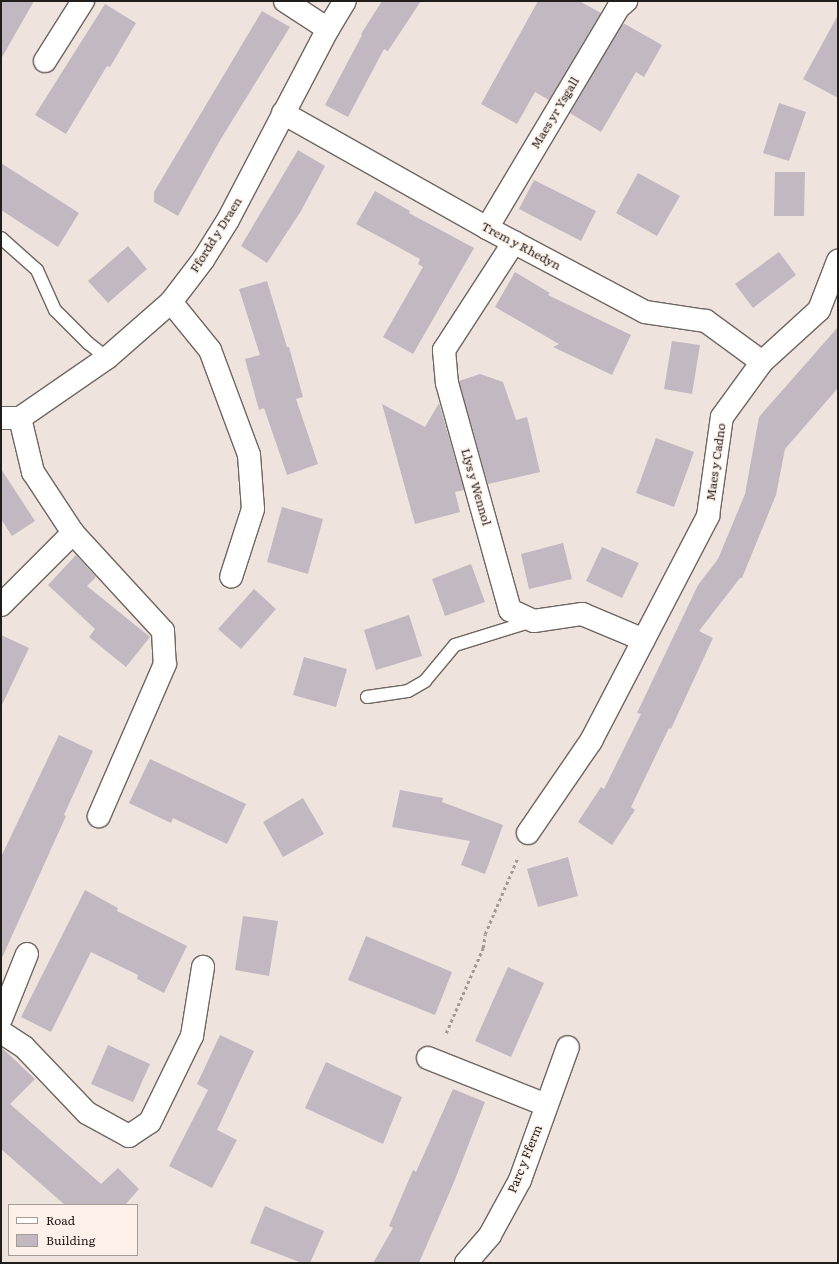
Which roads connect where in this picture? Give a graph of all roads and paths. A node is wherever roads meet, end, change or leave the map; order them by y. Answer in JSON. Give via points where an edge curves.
{"nodes":[{"id":1,"x":83,"y":1,"type":"edge"},
{"id":2,"x":285,"y":1,"type":"edge"},
{"id":3,"x":345,"y":1,"type":"edge"},
{"id":4,"x":626,"y":1,"type":"edge"},
{"id":5,"x":328,"y":29,"type":"junction"},
{"id":6,"x":45,"y":61,"type":"dead end"},
{"id":7,"x":283,"y":113,"type":"junction"},
{"id":8,"x":487,"y":228,"type":"junction"},
{"id":9,"x":1,"y":238,"type":"edge"},
{"id":10,"x":514,"y":242,"type":"junction"},
{"id":11,"x":838,"y":261,"type":"edge"},
{"id":12,"x":171,"y":302,"type":"junction"},
{"id":13,"x":107,"y":358,"type":"junction"},
{"id":14,"x":762,"y":362,"type":"junction"},
{"id":15,"x":10,"y":418,"type":"edge"},
{"id":16,"x":72,"y":533,"type":"junction"},
{"id":17,"x":231,"y":577,"type":"dead end"},
{"id":18,"x":1,"y":605,"type":"edge"},
{"id":19,"x":534,"y":621,"type":"junction"},
{"id":20,"x":644,"y":640,"type":"junction"},
{"id":21,"x":367,"y":696,"type":"dead end"},
{"id":22,"x":99,"y":816,"type":"dead end"},
{"id":23,"x":528,"y":833,"type":"joint"},
{"id":24,"x":27,"y":954,"type":"dead end"},
{"id":25,"x":204,"y":967,"type":"dead end"},
{"id":26,"x":1,"y":1019,"type":"edge"},
{"id":27,"x":1,"y":1032,"type":"edge"},
{"id":28,"x":446,"y":1034,"type":"dead end"},
{"id":29,"x":568,"y":1047,"type":"dead end"},
{"id":30,"x":428,"y":1058,"type":"dead end"},
{"id":31,"x":546,"y":1105,"type":"junction"},
{"id":32,"x":466,"y":1263,"type":"edge"}],
"edges":[{"from":1,"to":6,"type":"street"},
{"from":2,"to":5,"type":"street"},
{"from":3,"to":5,"type":"street","name":"Ffordd y Draen"},
{"from":4,"to":8,"type":"street","name":"Maes yr Ysgall","via":[[618,8]]},
{"from":5,"to":7,"type":"street","name":"Ffordd y Draen"},
{"from":7,"to":8,"type":"street","name":"Trem y Rhedyn"},
{"from":7,"to":12,"type":"street","name":"Ffordd y Draen","via":[[228,220],[203,260]]},
{"from":8,"to":10,"type":"street","name":"Trem y Rhedyn"},
{"from":9,"to":13,"type":"lane","via":[[37,270],[55,310]]},
{"from":10,"to":14,"type":"street","name":"Trem y Rhedyn","via":[[645,312],[706,321]]},
{"from":10,"to":19,"type":"street","name":"Llys y Wennol","via":[[444,350],[447,383],[510,610]]},
{"from":11,"to":14,"type":"street","name":"Maes y Cadno","via":[[819,310]]},
{"from":12,"to":13,"type":"street","name":"Ffordd y Draen"},
{"from":12,"to":17,"type":"street","via":[[210,350],[249,455],[253,510]]},
{"from":13,"to":15,"type":"street","name":"Ffordd y Draen"},
{"from":14,"to":20,"type":"street","name":"Maes y Cadno","via":[[722,417],[708,516]]},
{"from":15,"to":16,"type":"street","via":[[33,472]]},
{"from":16,"to":18,"type":"street"},
{"from":16,"to":22,"type":"street","via":[[163,631],[165,664]]},
{"from":19,"to":20,"type":"street","via":[[582,614]]},
{"from":19,"to":21,"type":"lane","via":[[455,645],[425,681],[408,691]]},
{"from":20,"to":23,"type":"street","name":"Maes y Cadno","via":[[591,741]]},
{"from":23,"to":28,"type":"path"},
{"from":24,"to":26,"type":"street"},
{"from":25,"to":27,"type":"street","via":[[192,1036],[150,1122],[129,1136],[88,1113],[24,1047]]},
{"from":29,"to":31,"type":"street","name":"Parc y Fferm"},
{"from":30,"to":31,"type":"street"},
{"from":31,"to":32,"type":"street","name":"Parc y Fferm","via":[[520,1180],[490,1235]]}]}
